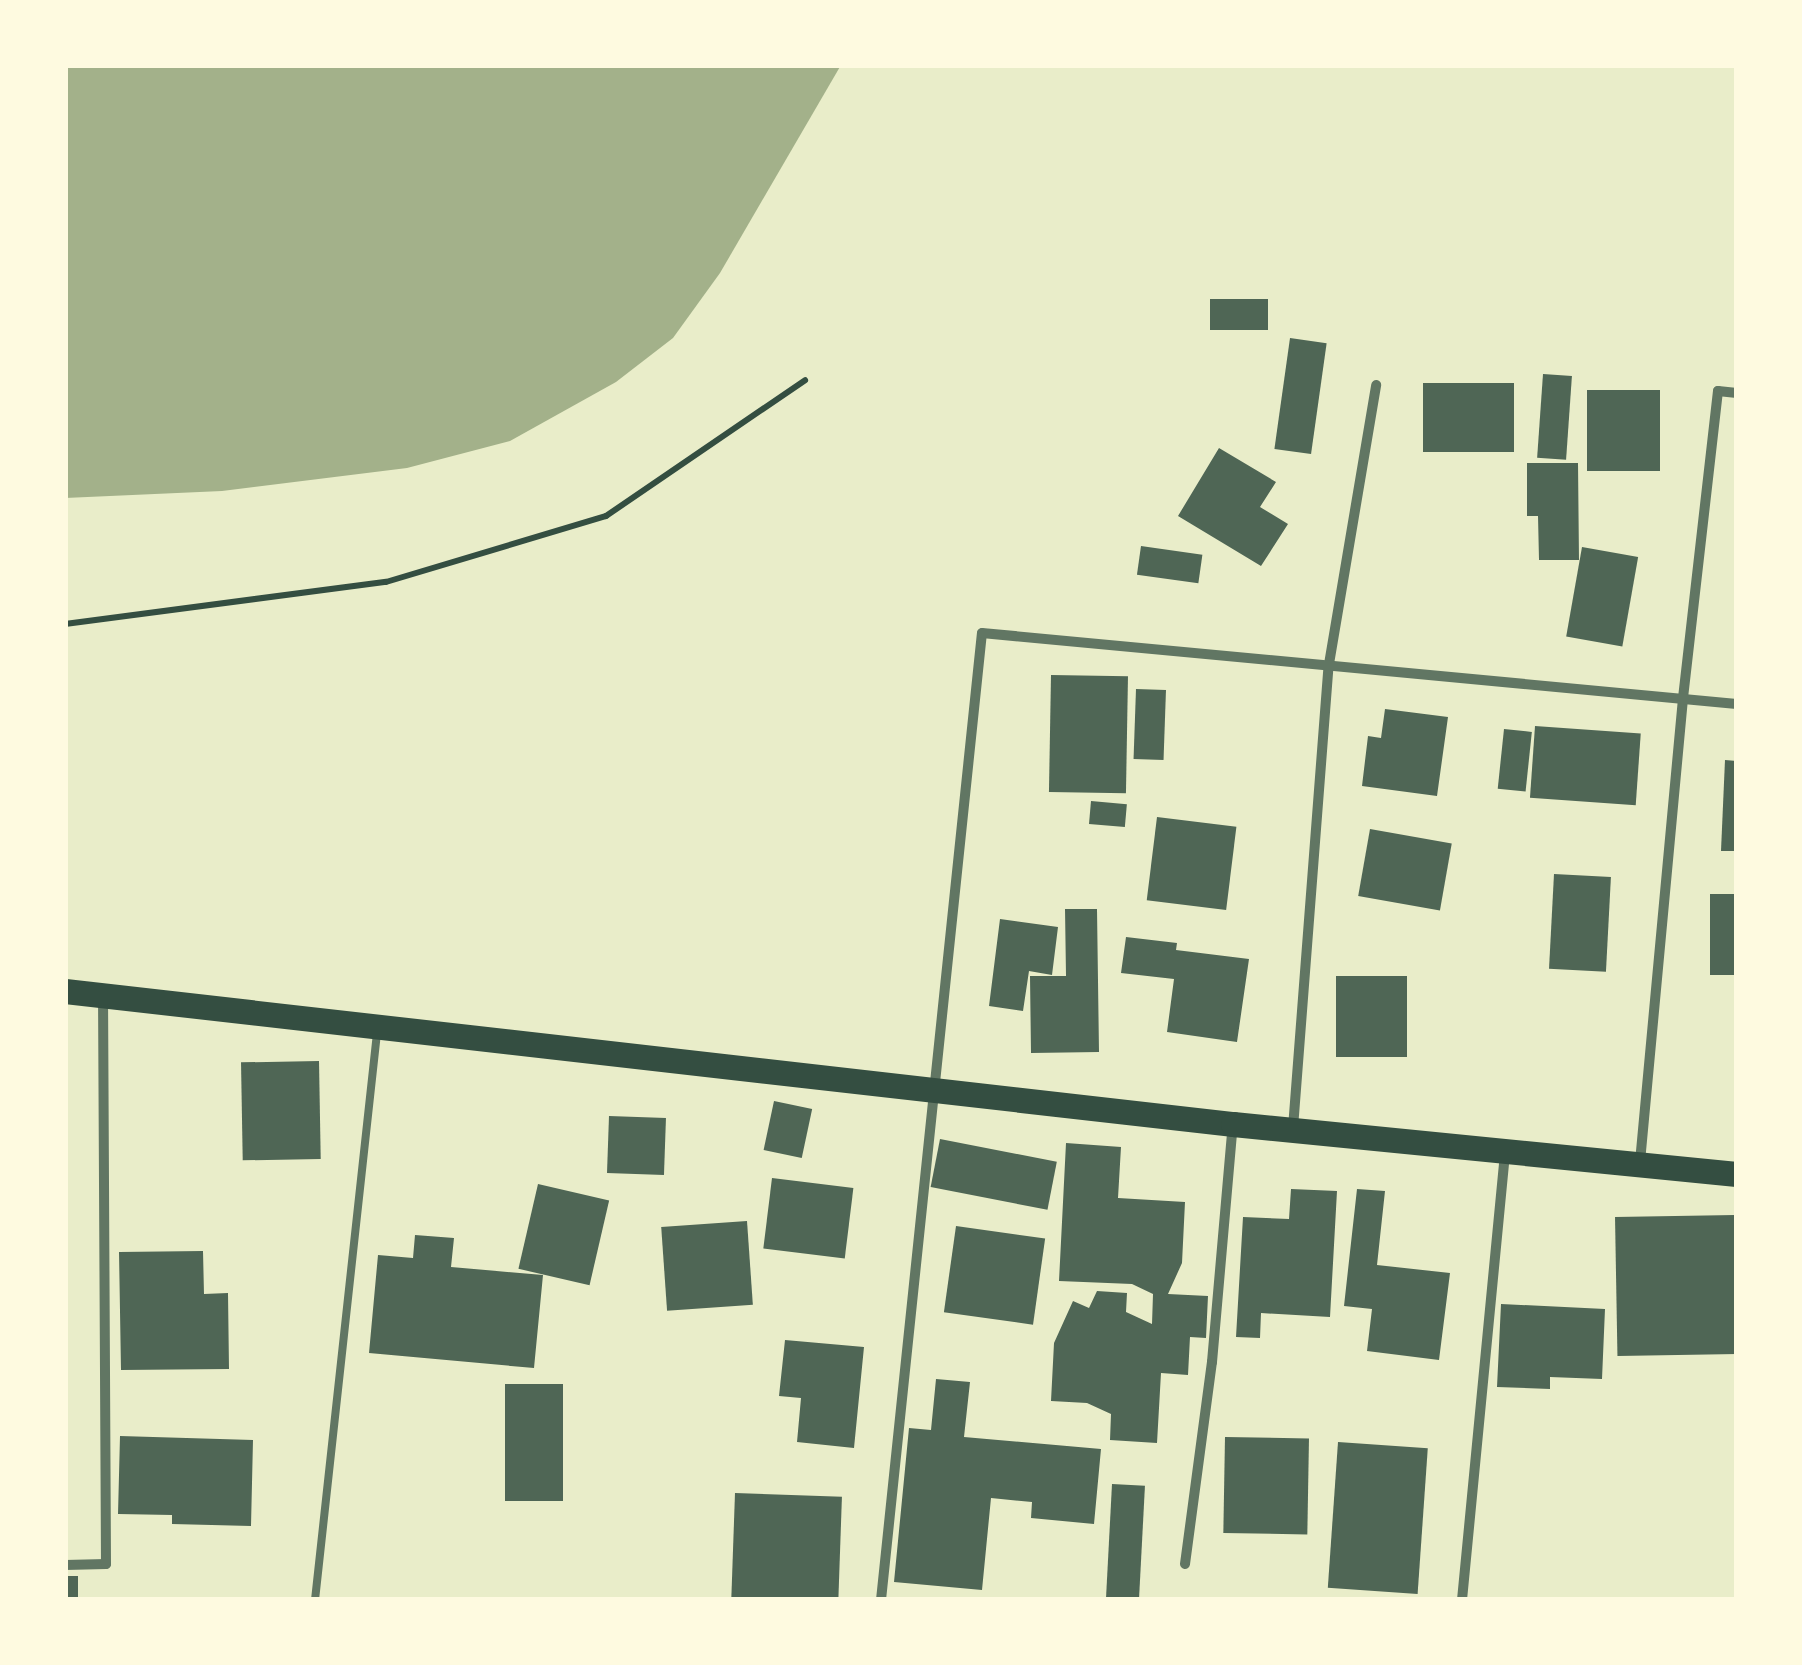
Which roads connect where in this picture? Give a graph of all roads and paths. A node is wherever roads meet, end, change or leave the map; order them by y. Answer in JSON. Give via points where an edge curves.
{"nodes":[{"id":1,"x":805,"y":380,"type":"dead end"},
{"id":2,"x":1376,"y":385,"type":"dead end"},
{"id":3,"x":1737,"y":393,"type":"edge"},
{"id":4,"x":65,"y":624,"type":"edge"},
{"id":5,"x":1329,"y":664,"type":"junction"},
{"id":6,"x":1684,"y":698,"type":"junction"},
{"id":7,"x":1737,"y":704,"type":"edge"},
{"id":8,"x":65,"y":990,"type":"edge"},
{"id":9,"x":103,"y":994,"type":"junction"},
{"id":10,"x":378,"y":1024,"type":"junction"},
{"id":11,"x":935,"y":1089,"type":"junction"},
{"id":12,"x":1233,"y":1124,"type":"junction"},
{"id":13,"x":1293,"y":1128,"type":"junction"},
{"id":14,"x":1506,"y":1148,"type":"junction"},
{"id":15,"x":1640,"y":1164,"type":"junction"},
{"id":16,"x":1737,"y":1174,"type":"edge"},
{"id":17,"x":65,"y":1564,"type":"edge"},
{"id":18,"x":1185,"y":1564,"type":"dead end"},
{"id":19,"x":316,"y":1600,"type":"edge"},
{"id":20,"x":881,"y":1600,"type":"edge"},
{"id":21,"x":1462,"y":1600,"type":"edge"}],
"edges":[{"from":1,"to":4,"type":"path","via":[[606,516],[386,582]]},
{"from":2,"to":5,"type":"street"},
{"from":3,"to":6,"type":"street","via":[[1718,391]]},
{"from":5,"to":6,"type":"street"},
{"from":5,"to":11,"type":"street","via":[[982,634]]},
{"from":5,"to":13,"type":"street"},
{"from":6,"to":7,"type":"street"},
{"from":6,"to":15,"type":"street"},
{"from":8,"to":9,"type":"main road"},
{"from":9,"to":10,"type":"main road"},
{"from":9,"to":17,"type":"street","via":[[106,1564]]},
{"from":10,"to":11,"type":"main road"},
{"from":10,"to":19,"type":"lane"},
{"from":11,"to":12,"type":"main road"},
{"from":11,"to":20,"type":"street"},
{"from":12,"to":13,"type":"main road"},
{"from":12,"to":18,"type":"street"},
{"from":13,"to":14,"type":"main road"},
{"from":14,"to":15,"type":"main road"},
{"from":14,"to":21,"type":"street"},
{"from":15,"to":16,"type":"main road"}]}
